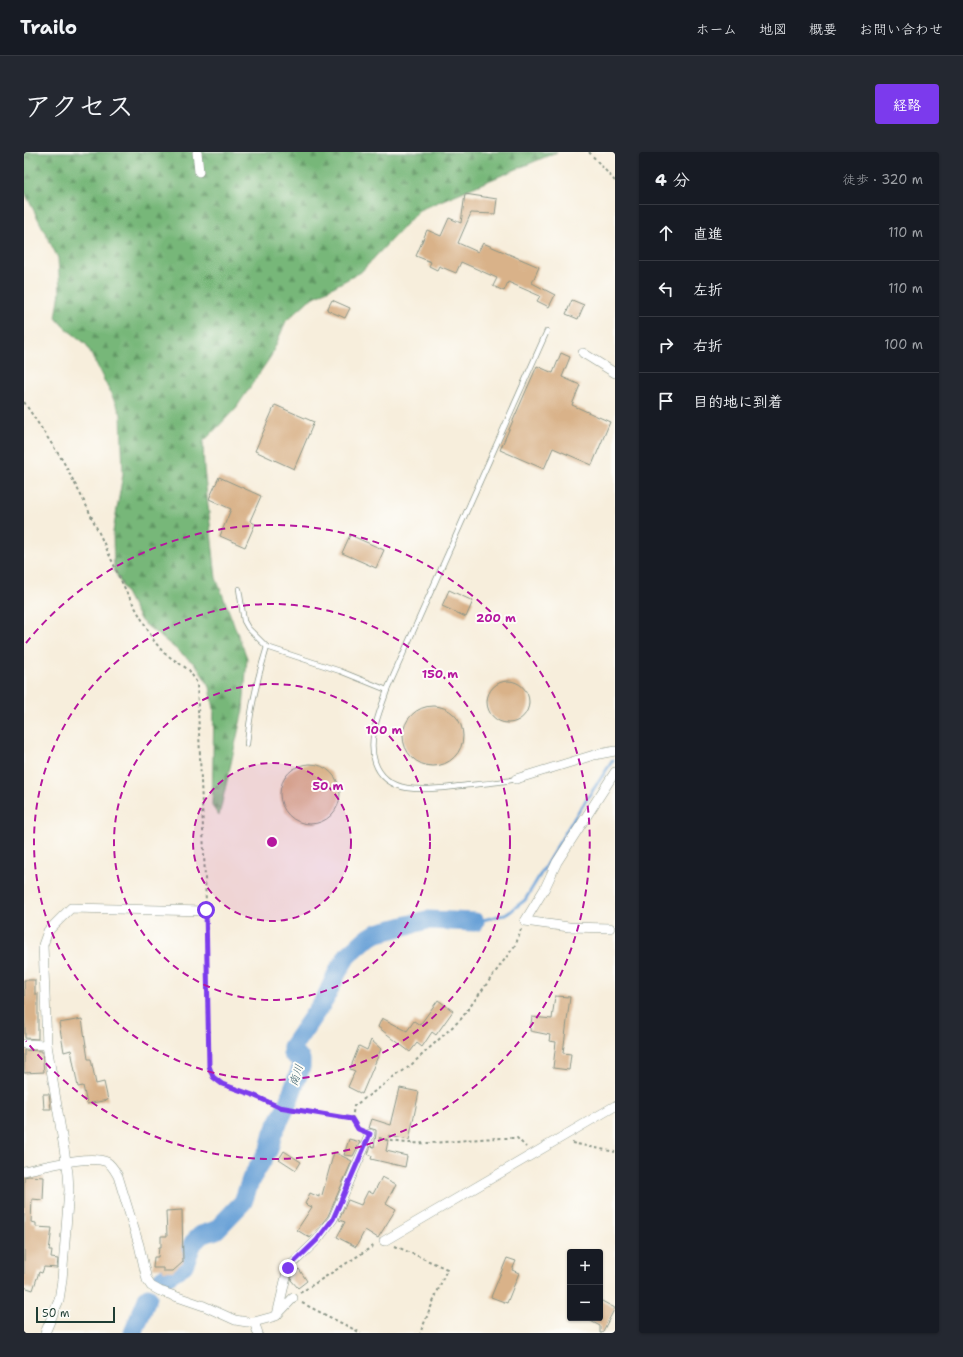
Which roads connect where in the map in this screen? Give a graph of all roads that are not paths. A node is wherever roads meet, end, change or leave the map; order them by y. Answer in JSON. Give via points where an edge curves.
{"nodes":[{"id":1,"x":197,"y":152,"type":"edge"},
{"id":2,"x":199,"y":172,"type":"dead end"},
{"id":3,"x":547,"y":330,"type":"dead end"},
{"id":4,"x":583,"y":352,"type":"dead end"},
{"id":5,"x":615,"y":373,"type":"edge"},
{"id":6,"x":239,"y":589,"type":"dead end"},
{"id":7,"x":267,"y":647,"type":"junction"},
{"id":8,"x":387,"y":690,"type":"junction"},
{"id":9,"x":247,"y":744,"type":"dead end"},
{"id":10,"x":615,"y":751,"type":"edge"},
{"id":11,"x":615,"y":772,"type":"edge"},
{"id":12,"x":516,"y":779,"type":"joint"},
{"id":13,"x":206,"y":910,"type":"road end"},
{"id":14,"x":610,"y":928,"type":"dead end"},
{"id":15,"x":24,"y":1044,"type":"edge"},
{"id":16,"x":47,"y":1045,"type":"junction"},
{"id":17,"x":615,"y":1106,"type":"edge"},
{"id":18,"x":370,"y":1134,"type":"road end"},
{"id":19,"x":67,"y":1162,"type":"junction"},
{"id":20,"x":24,"y":1171,"type":"edge"},
{"id":21,"x":384,"y":1241,"type":"road end"},
{"id":22,"x":293,"y":1298,"type":"road end"},
{"id":23,"x":276,"y":1316,"type":"junction"},
{"id":24,"x":254,"y":1322,"type":"junction"},
{"id":25,"x":45,"y":1333,"type":"edge"},
{"id":26,"x":258,"y":1333,"type":"edge"}],
"edges":[{"from":1,"to":2,"type":"street"},
{"from":3,"to":8,"type":"lane"},
{"from":4,"to":5,"type":"street"},
{"from":6,"to":7,"type":"lane","via":[[244,621]]},
{"from":7,"to":8,"type":"lane","via":[[340,671]]},
{"from":7,"to":9,"type":"lane","via":[[255,686]]},
{"from":8,"to":12,"type":"lane","via":[[373,735],[373,750],[374,761],[387,780],[417,790]]},
{"from":10,"to":12,"type":"street"},
{"from":11,"to":14,"type":"street","via":[[557,862],[525,921],[569,927]]},
{"from":13,"to":16,"type":"street","via":[[71,908],[48,931],[43,945]]},
{"from":15,"to":16,"type":"street"},
{"from":16,"to":19,"type":"street"},
{"from":17,"to":21,"type":"street"},
{"from":18,"to":23,"type":"street","via":[[333,1219],[317,1240],[288,1268]]},
{"from":19,"to":20,"type":"street"},
{"from":19,"to":24,"type":"street","via":[[96,1160],[107,1162],[114,1168],[139,1245],[147,1280],[151,1286],[235,1320]]},
{"from":19,"to":25,"type":"street","via":[[69,1190],[62,1280],[59,1300]]},
{"from":22,"to":23,"type":"street"},
{"from":23,"to":24,"type":"street"},
{"from":24,"to":26,"type":"street"}]}
